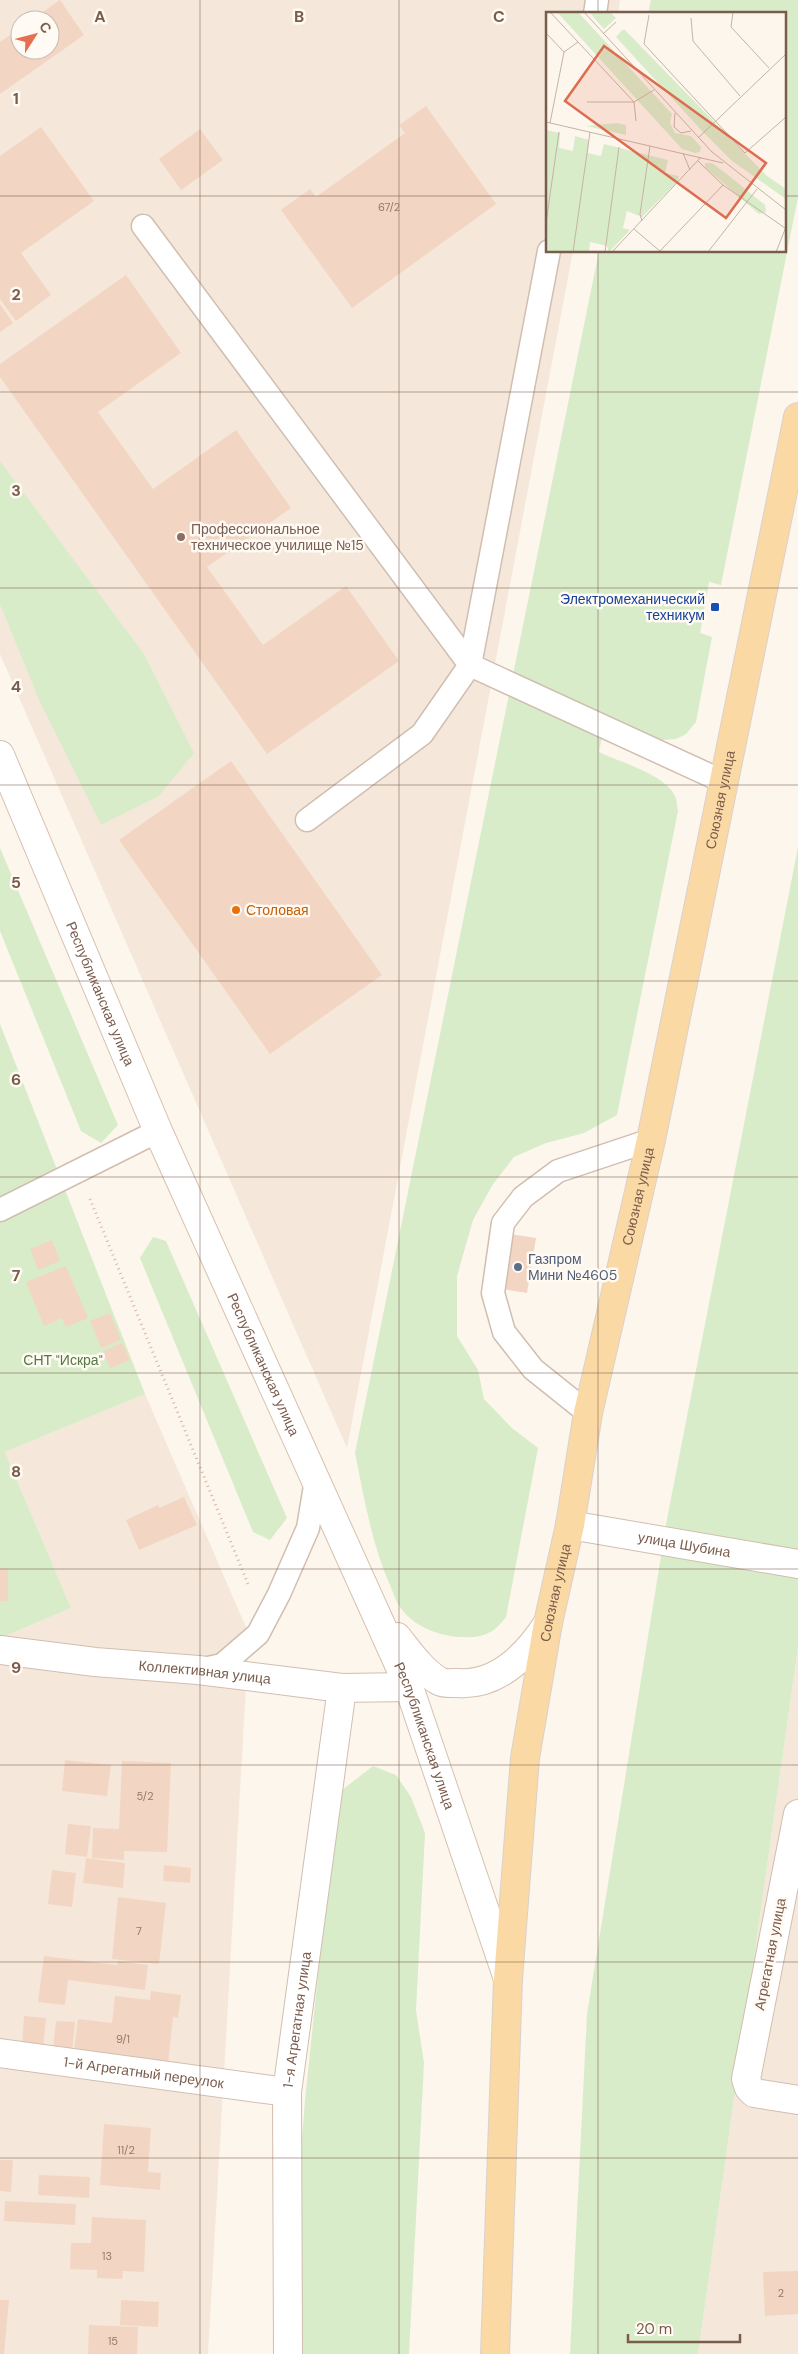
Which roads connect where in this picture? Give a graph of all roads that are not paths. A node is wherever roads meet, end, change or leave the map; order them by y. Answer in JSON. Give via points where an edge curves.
{"nodes":[{"id":1,"x":143,"y":226,"type":"dead end"},
{"id":2,"x":549,"y":252,"type":"edge"},
{"id":3,"x":798,"y":417,"type":"edge"},
{"id":4,"x":470,"y":665,"type":"junction"},
{"id":5,"x":0,"y":755,"type":"edge"},
{"id":6,"x":722,"y":781,"type":"junction"},
{"id":7,"x":307,"y":820,"type":"dead end"},
{"id":8,"x":158,"y":1131,"type":"junction"},
{"id":9,"x":650,"y":1140,"type":"junction"},
{"id":10,"x":0,"y":1210,"type":"edge"},
{"id":11,"x":588,"y":1413,"type":"junction"},
{"id":12,"x":316,"y":1480,"type":"junction"},
{"id":13,"x":570,"y":1525,"type":"junction"},
{"id":14,"x":798,"y":1564,"type":"edge"},
{"id":15,"x":371,"y":1602,"type":"junction"},
{"id":16,"x":548,"y":1623,"type":"junction"},
{"id":17,"x":0,"y":1650,"type":"edge"},
{"id":18,"x":198,"y":1670,"type":"junction"},
{"id":19,"x":410,"y":1687,"type":"junction"},
{"id":20,"x":342,"y":1688,"type":"junction"},
{"id":21,"x":798,"y":1814,"type":"edge"},
{"id":22,"x":508,"y":1979,"type":"junction"},
{"id":23,"x":0,"y":2053,"type":"edge"},
{"id":24,"x":287,"y":2092,"type":"junction"},
{"id":25,"x":798,"y":2100,"type":"edge"},
{"id":26,"x":288,"y":2354,"type":"edge"},
{"id":27,"x":494,"y":2354,"type":"edge"}],
"edges":[{"from":1,"to":4,"type":"lane"},
{"from":2,"to":4,"type":"lane"},
{"from":3,"to":6,"type":"main road","name":"Союзная улица"},
{"from":4,"to":6,"type":"lane"},
{"from":4,"to":7,"type":"lane","via":[[422,734]]},
{"from":5,"to":8,"type":"street","name":"Республиканская улица"},
{"from":6,"to":9,"type":"main road","name":"Союзная улица"},
{"from":8,"to":10,"type":"lane"},
{"from":8,"to":12,"type":"street","name":"Республиканская улица"},
{"from":9,"to":11,"type":"main road","name":"Союзная улица"},
{"from":9,"to":11,"type":"lane","via":[[558,1171],[523,1197],[503,1224],[493,1293],[504,1332],[533,1368]]},
{"from":11,"to":13,"type":"main road","name":"Союзная улица"},
{"from":12,"to":15,"type":"street","name":"Республиканская улица"},
{"from":12,"to":18,"type":"lane","via":[[308,1528],[258,1634],[222,1665]]},
{"from":13,"to":14,"type":"street","name":"улица Шубина"},
{"from":13,"to":16,"type":"main road","name":"Союзная улица"},
{"from":15,"to":16,"type":"street","via":[[418,1663],[440,1682],[469,1684],[494,1677],[534,1645]]},
{"from":15,"to":19,"type":"street","name":"Республиканская улица"},
{"from":16,"to":22,"type":"main road","name":"Союзная улица","via":[[524,1758]]},
{"from":17,"to":18,"type":"street","name":"Коллективная улица"},
{"from":18,"to":20,"type":"street","name":"Коллективная улица"},
{"from":19,"to":20,"type":"street","name":"Коллективная улица"},
{"from":19,"to":22,"type":"street","name":"Республиканская улица"},
{"from":20,"to":24,"type":"street","name":"1-я Агрегатная улица"},
{"from":21,"to":25,"type":"street","name":"Агрегатная улица","via":[[746,2079],[754,2093]]},
{"from":22,"to":27,"type":"main road"},
{"from":23,"to":24,"type":"street","name":"1-й Агрегатный переулок"},
{"from":24,"to":26,"type":"street","name":"1-я Агрегатная улица"}]}
